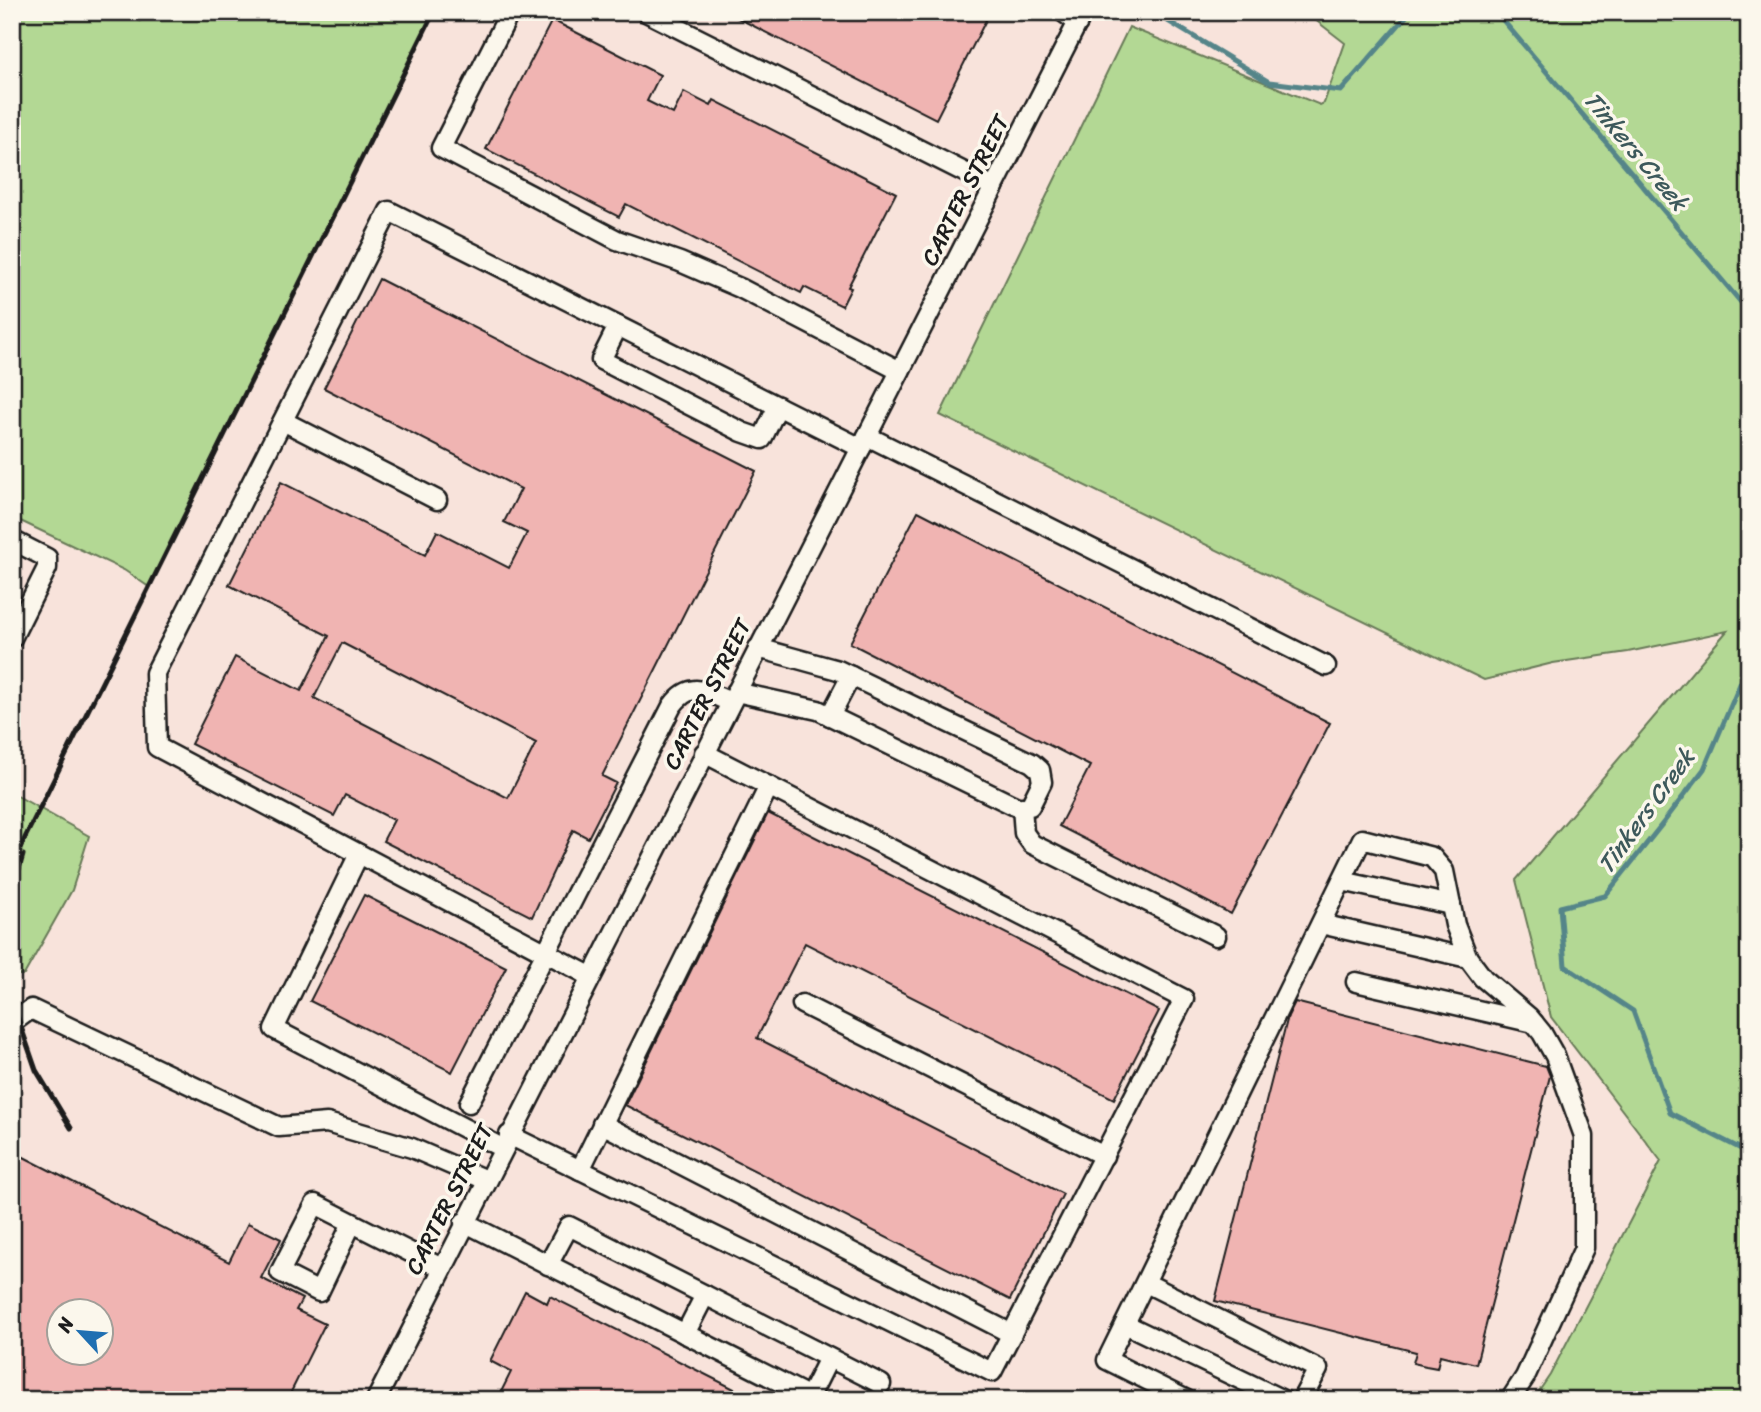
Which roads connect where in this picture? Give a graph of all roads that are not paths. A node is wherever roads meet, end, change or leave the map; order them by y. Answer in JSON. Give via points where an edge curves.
{"nodes":[{"id":1,"x":510,"y":12,"type":"edge"},
{"id":2,"x":646,"y":12,"type":"edge"},
{"id":3,"x":1075,"y":16,"type":"edge"},
{"id":4,"x":994,"y":187,"type":"junction"},
{"id":5,"x":618,"y":326,"type":"junction"},
{"id":6,"x":900,"y":371,"type":"junction"},
{"id":7,"x":778,"y":406,"type":"junction"},
{"id":8,"x":283,"y":421,"type":"junction"},
{"id":9,"x":864,"y":442,"type":"junction"},
{"id":10,"x":437,"y":500,"type":"dead end"},
{"id":11,"x":12,"y":540,"type":"edge"},
{"id":12,"x":12,"y":638,"type":"edge"},
{"id":13,"x":758,"y":648,"type":"junction"},
{"id":14,"x":1326,"y":666,"type":"dead end"},
{"id":15,"x":851,"y":676,"type":"junction"},
{"id":16,"x":733,"y":697,"type":"junction"},
{"id":17,"x":830,"y":716,"type":"junction"},
{"id":18,"x":704,"y":753,"type":"junction"},
{"id":19,"x":769,"y":786,"type":"junction"},
{"id":20,"x":1022,"y":807,"type":"junction"},
{"id":21,"x":359,"y":854,"type":"junction"},
{"id":22,"x":1342,"y":881,"type":"junction"},
{"id":23,"x":1451,"y":905,"type":"junction"},
{"id":24,"x":1321,"y":924,"type":"junction"},
{"id":25,"x":1216,"y":936,"type":"dead end"},
{"id":26,"x":545,"y":952,"type":"junction"},
{"id":27,"x":1468,"y":958,"type":"junction"},
{"id":28,"x":590,"y":976,"type":"junction"},
{"id":29,"x":1356,"y":982,"type":"dead end"},
{"id":30,"x":802,"y":1004,"type":"dead end"},
{"id":31,"x":12,"y":1023,"type":"edge"},
{"id":32,"x":1534,"y":1023,"type":"junction"},
{"id":33,"x":469,"y":1103,"type":"dead end"},
{"id":34,"x":602,"y":1124,"type":"junction"},
{"id":35,"x":506,"y":1142,"type":"junction"},
{"id":36,"x":1104,"y":1156,"type":"junction"},
{"id":37,"x":580,"y":1170,"type":"junction"},
{"id":38,"x":486,"y":1180,"type":"junction"},
{"id":39,"x":464,"y":1222,"type":"junction"},
{"id":40,"x":352,"y":1223,"type":"junction"},
{"id":41,"x":548,"y":1265,"type":"junction"},
{"id":42,"x":442,"y":1268,"type":"junction"},
{"id":43,"x":1146,"y":1283,"type":"junction"},
{"id":44,"x":705,"y":1295,"type":"junction"},
{"id":45,"x":1125,"y":1324,"type":"junction"},
{"id":46,"x":685,"y":1334,"type":"junction"},
{"id":47,"x":1012,"y":1334,"type":"junction"},
{"id":48,"x":829,"y":1358,"type":"junction"},
{"id":49,"x":881,"y":1384,"type":"dead end"},
{"id":50,"x":382,"y":1398,"type":"edge"},
{"id":51,"x":813,"y":1398,"type":"edge"},
{"id":52,"x":1187,"y":1400,"type":"edge"},
{"id":53,"x":1283,"y":1400,"type":"edge"},
{"id":54,"x":1302,"y":1400,"type":"edge"},
{"id":55,"x":1510,"y":1400,"type":"edge"}],
"edges":[{"from":1,"to":6,"type":"street","via":[[441,148],[617,240],[740,288]]},
{"from":2,"to":4,"type":"street"},
{"from":3,"to":4,"type":"street","name":"CARTER STREET"},
{"from":4,"to":6,"type":"street","name":"CARTER STREET"},
{"from":5,"to":7,"type":"street"},
{"from":5,"to":7,"type":"street","via":[[601,360],[742,432],[762,439]]},
{"from":5,"to":8,"type":"street","via":[[389,211]]},
{"from":6,"to":9,"type":"street","name":"CARTER STREET"},
{"from":7,"to":9,"type":"street"},
{"from":8,"to":10,"type":"street"},
{"from":8,"to":21,"type":"street","via":[[155,673],[157,747]]},
{"from":9,"to":13,"type":"street","name":"CARTER STREET"},
{"from":9,"to":14,"type":"street"},
{"from":11,"to":12,"type":"street","via":[[47,558],[47,568]]},
{"from":13,"to":15,"type":"street"},
{"from":13,"to":16,"type":"street","name":"CARTER STREET"},
{"from":15,"to":17,"type":"street"},
{"from":15,"to":20,"type":"street","via":[[1040,770],[1042,782],[1030,806]]},
{"from":16,"to":17,"type":"street","via":[[818,710]]},
{"from":16,"to":18,"type":"street","name":"CARTER STREET"},
{"from":16,"to":26,"type":"street","via":[[692,689],[672,706]]},
{"from":17,"to":20,"type":"street"},
{"from":18,"to":19,"type":"street"},
{"from":18,"to":28,"type":"street","name":"CARTER STREET"},
{"from":19,"to":34,"type":"street"},
{"from":19,"to":36,"type":"street","via":[[1184,999]]},
{"from":20,"to":25,"type":"street","via":[[1024,833],[1032,844]]},
{"from":21,"to":26,"type":"street"},
{"from":21,"to":35,"type":"street","via":[[274,1029]]},
{"from":22,"to":23,"type":"street"},
{"from":22,"to":23,"type":"street","via":[[1362,839],[1433,856],[1444,872]]},
{"from":22,"to":24,"type":"street"},
{"from":23,"to":27,"type":"street"},
{"from":24,"to":27,"type":"street"},
{"from":24,"to":43,"type":"street"},
{"from":26,"to":28,"type":"street"},
{"from":26,"to":33,"type":"street"},
{"from":27,"to":32,"type":"street","via":[[1483,978]]},
{"from":28,"to":35,"type":"street","name":"CARTER STREET"},
{"from":29,"to":32,"type":"street"},
{"from":30,"to":36,"type":"street"},
{"from":31,"to":38,"type":"street","via":[[31,1009],[279,1127],[327,1123],[412,1148]]},
{"from":32,"to":55,"type":"street","via":[[1555,1056],[1584,1136],[1584,1248]]},
{"from":34,"to":37,"type":"street"},
{"from":34,"to":47,"type":"street"},
{"from":35,"to":37,"type":"street"},
{"from":35,"to":38,"type":"street","name":"CARTER STREET"},
{"from":36,"to":47,"type":"street"},
{"from":37,"to":47,"type":"street","via":[[992,1372]]},
{"from":38,"to":39,"type":"street","name":"CARTER STREET"},
{"from":39,"to":41,"type":"street"},
{"from":39,"to":42,"type":"street","name":"CARTER STREET"},
{"from":40,"to":40,"type":"street","via":[[315,1204],[280,1272],[319,1292]]},
{"from":40,"to":42,"type":"street"},
{"from":41,"to":44,"type":"street","via":[[569,1226]]},
{"from":41,"to":46,"type":"street"},
{"from":42,"to":50,"type":"street","name":"CARTER STREET"},
{"from":43,"to":45,"type":"street"},
{"from":43,"to":54,"type":"street","via":[[1318,1368]]},
{"from":44,"to":46,"type":"street"},
{"from":44,"to":48,"type":"street"},
{"from":45,"to":52,"type":"street","via":[[1107,1360]]},
{"from":45,"to":53,"type":"street"},
{"from":46,"to":51,"type":"street"},
{"from":48,"to":49,"type":"street"},
{"from":48,"to":51,"type":"street"}]}
